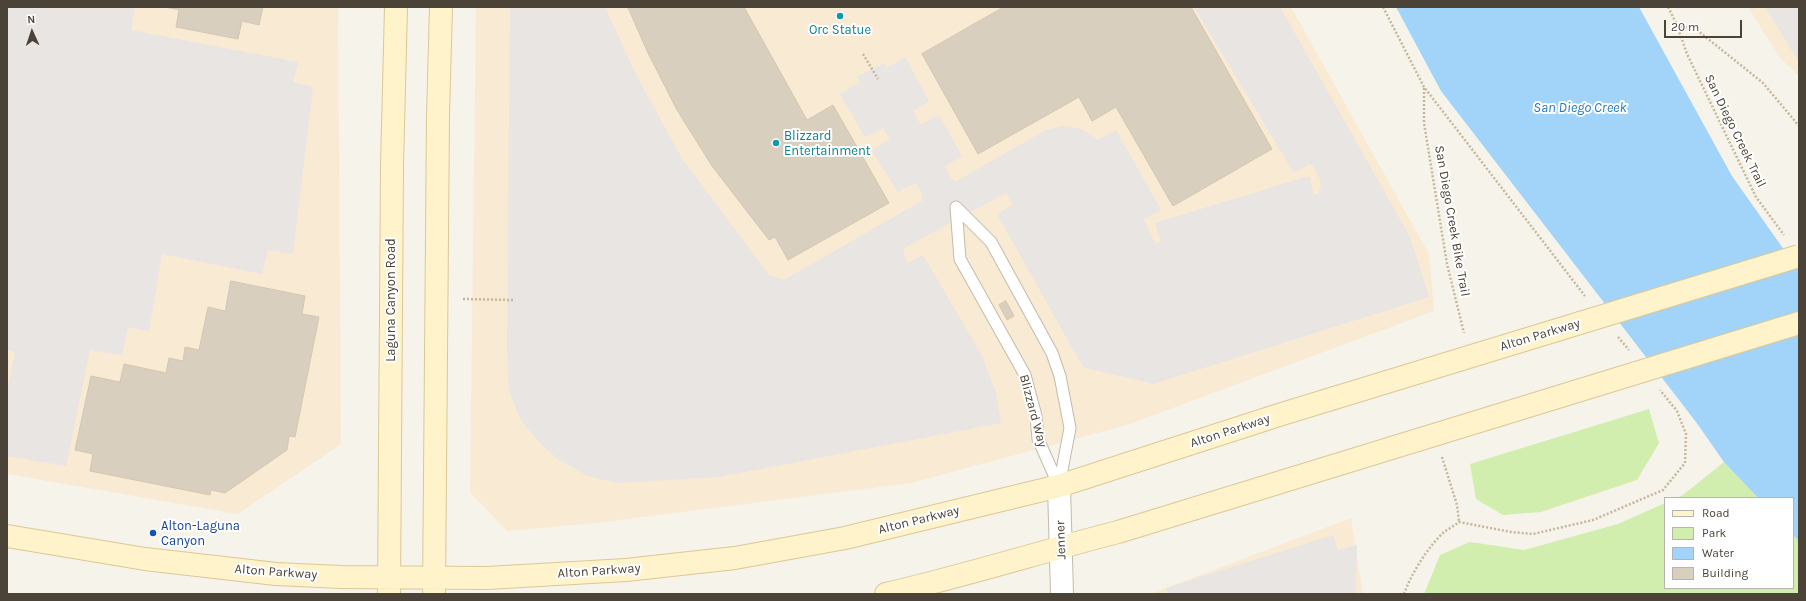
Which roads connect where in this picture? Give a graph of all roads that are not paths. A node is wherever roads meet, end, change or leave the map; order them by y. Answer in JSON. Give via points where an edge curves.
{"nodes":[{"id":1,"x":396,"y":7,"type":"edge"},
{"id":2,"x":441,"y":7,"type":"edge"},
{"id":3,"x":1799,"y":256,"type":"edge"},
{"id":4,"x":1799,"y":323,"type":"edge"},
{"id":5,"x":1059,"y":486,"type":"junction"},
{"id":6,"x":7,"y":536,"type":"edge"},
{"id":7,"x":1061,"y":546,"type":"junction"},
{"id":8,"x":389,"y":586,"type":"edge"},
{"id":9,"x":434,"y":586,"type":"edge"},
{"id":10,"x":886,"y":594,"type":"edge"},
{"id":11,"x":1062,"y":594,"type":"edge"}],
"edges":[{"from":1,"to":8,"type":"main road","name":"Laguna Canyon Road","via":[[392,165]]},
{"from":2,"to":9,"type":"main road"},
{"from":3,"to":5,"type":"main road","name":"Alton Parkway","bridge":true},
{"from":4,"to":7,"type":"main road","bridge":true,"via":[[1118,532]]},
{"from":5,"to":5,"type":"lane","name":"Blizzard Way","via":[[1070,428],[1060,376],[1052,354],[990,242],[956,207],[960,259],[1025,375],[1036,416],[1038,439]]},
{"from":5,"to":7,"type":"street","name":"Jenner"},
{"from":5,"to":9,"type":"main road","name":"Alton Parkway","via":[[845,538],[735,558],[569,574],[487,578]]},
{"from":6,"to":8,"type":"main road","name":"Alton Parkway","via":[[213,568]]},
{"from":7,"to":10,"type":"main road","via":[[985,570]]},
{"from":7,"to":11,"type":"street","name":"Jenner"},
{"from":8,"to":9,"type":"main road","name":"Alton Parkway"}]}
